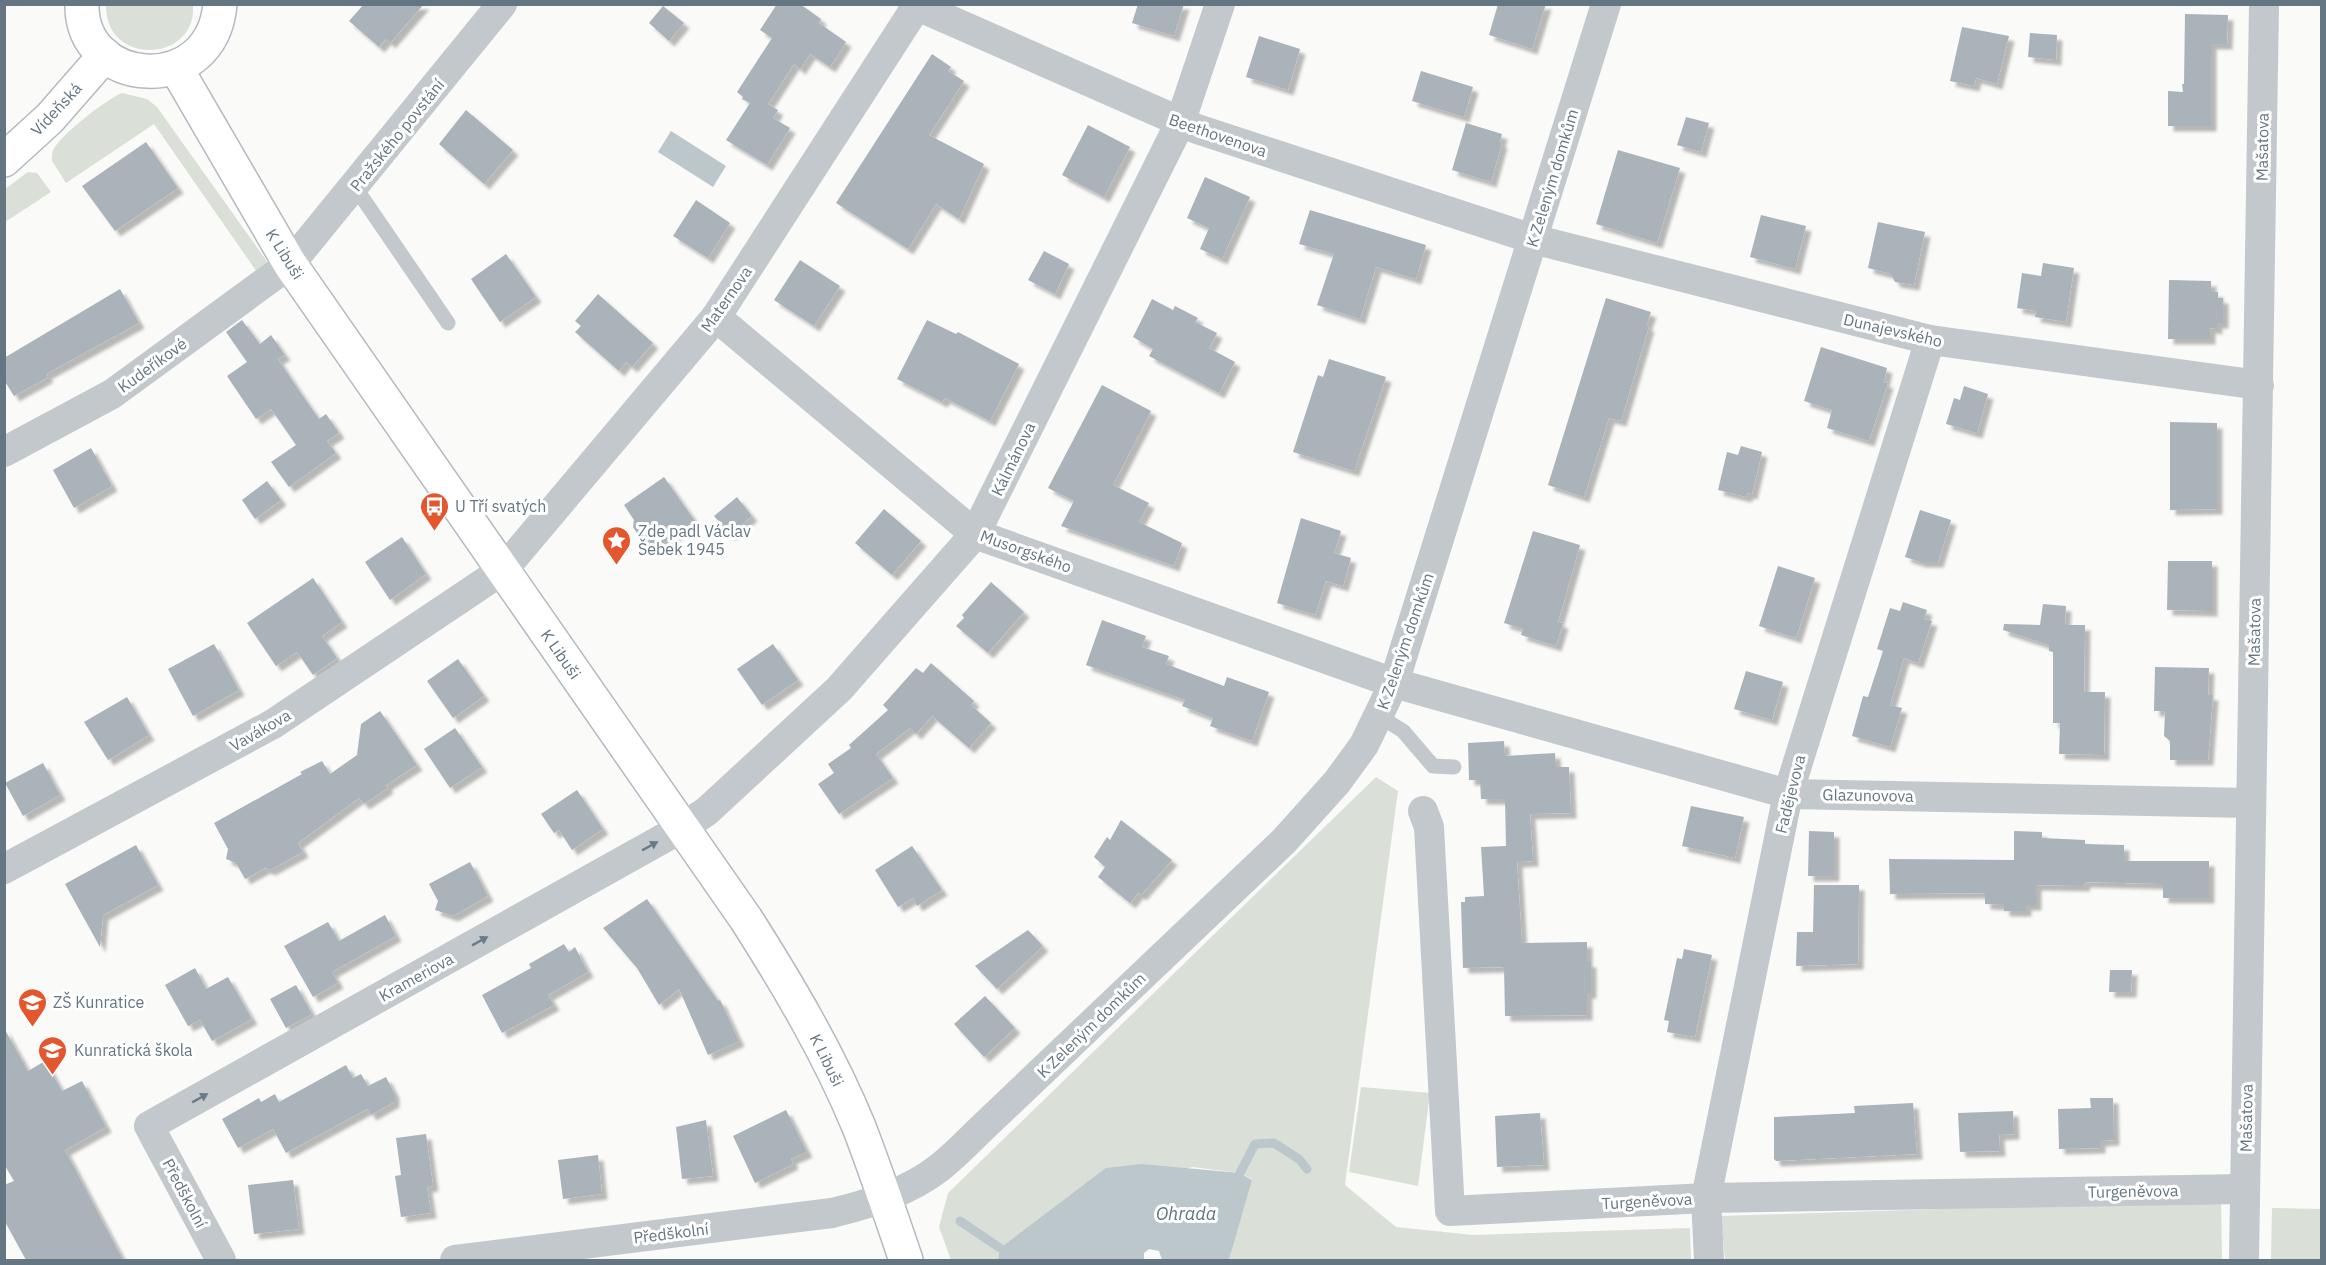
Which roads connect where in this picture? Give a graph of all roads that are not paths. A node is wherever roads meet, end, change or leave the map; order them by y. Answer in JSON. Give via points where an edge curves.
{"nodes":[{"id":1,"x":82,"y":4,"type":"edge"},
{"id":2,"x":220,"y":4,"type":"edge"},
{"id":3,"x":502,"y":4,"type":"edge"},
{"id":4,"x":1220,"y":4,"type":"edge"},
{"id":5,"x":1606,"y":4,"type":"edge"},
{"id":6,"x":2264,"y":4,"type":"edge"},
{"id":7,"x":916,"y":5,"type":"edge"},
{"id":8,"x":105,"y":55,"type":"junction"},
{"id":9,"x":176,"y":68,"type":"junction"},
{"id":10,"x":1180,"y":123,"type":"junction"},
{"id":11,"x":4,"y":160,"type":"edge"},
{"id":12,"x":354,"y":187,"type":"junction"},
{"id":13,"x":1533,"y":239,"type":"junction"},
{"id":14,"x":290,"y":264,"type":"junction"},
{"id":15,"x":716,"y":317,"type":"junction"},
{"id":16,"x":448,"y":323,"type":"dead end"},
{"id":17,"x":1930,"y":340,"type":"junction"},
{"id":18,"x":2259,"y":385,"type":"junction"},
{"id":19,"x":4,"y":452,"type":"edge"},
{"id":20,"x":975,"y":534,"type":"junction"},
{"id":21,"x":503,"y":570,"type":"junction"},
{"id":22,"x":1394,"y":683,"type":"junction"},
{"id":23,"x":1379,"y":716,"type":"junction"},
{"id":24,"x":1454,"y":767,"type":"dead end"},
{"id":25,"x":1788,"y":794,"type":"junction"},
{"id":26,"x":2250,"y":803,"type":"junction"},
{"id":27,"x":1423,"y":812,"type":"dead end"},
{"id":28,"x":682,"y":828,"type":"junction"},
{"id":29,"x":4,"y":869,"type":"edge"},
{"id":30,"x":149,"y":1126,"type":"joint"},
{"id":31,"x":2245,"y":1189,"type":"junction"},
{"id":32,"x":884,"y":1198,"type":"junction"},
{"id":33,"x":1706,"y":1198,"type":"junction"},
{"id":34,"x":221,"y":1260,"type":"edge"},
{"id":35,"x":455,"y":1260,"type":"edge"},
{"id":36,"x":906,"y":1260,"type":"edge"},
{"id":37,"x":1709,"y":1260,"type":"edge"},
{"id":38,"x":2244,"y":1260,"type":"edge"}],
"edges":[{"from":1,"to":8,"type":"street","via":[[87,31]]},
{"from":2,"to":9,"type":"street","via":[[208,44]]},
{"from":3,"to":12,"type":"street","name":"Pražského povstání"},
{"from":4,"to":10,"type":"street","name":"Kálmánova"},
{"from":5,"to":13,"type":"street","name":"K Zeleným domkům"},
{"from":6,"to":18,"type":"street","name":"Mašatova"},
{"from":7,"to":10,"type":"street","name":"Beethovenova"},
{"from":7,"to":15,"type":"street","name":"Maternova"},
{"from":8,"to":9,"type":"street","via":[[125,68],[149,73]]},
{"from":8,"to":11,"type":"street","name":"Vídeňská","via":[[50,118]]},
{"from":9,"to":14,"type":"street","name":"K Libuši"},
{"from":10,"to":13,"type":"street","name":"Beethovenova"},
{"from":10,"to":20,"type":"street","name":"Kálmánova"},
{"from":12,"to":14,"type":"street","name":"Pražského povstání"},
{"from":12,"to":16,"type":"lane"},
{"from":13,"to":17,"type":"street","name":"Dunajevského"},
{"from":13,"to":22,"type":"street","name":"K Zeleným domkům"},
{"from":14,"to":19,"type":"street","name":"Kudeříkové","via":[[112,394]]},
{"from":14,"to":21,"type":"street","name":"K Libuši"},
{"from":15,"to":20,"type":"street","name":"Musorgského"},
{"from":15,"to":21,"type":"street","name":"Maternova"},
{"from":17,"to":18,"type":"street","name":"Dunajevského"},
{"from":17,"to":25,"type":"street","name":"Fadějevova"},
{"from":18,"to":26,"type":"street","name":"Mašatova"},
{"from":20,"to":22,"type":"street","name":"Musorgského"},
{"from":20,"to":28,"type":"street","name":"Kálmánova","via":[[839,689],[707,811]]},
{"from":21,"to":28,"type":"street","name":"K Libuši"},
{"from":21,"to":29,"type":"street","name":"Vavákova","via":[[273,724]]},
{"from":22,"to":23,"type":"street","name":"K Zeleným domkům"},
{"from":22,"to":25,"type":"street","name":"Glazunovova"},
{"from":23,"to":24,"type":"lane","via":[[1403,730],[1433,766]]},
{"from":23,"to":32,"type":"street","name":"K Zeleným domkům","via":[[1337,782],[1284,841],[939,1168]]},
{"from":25,"to":26,"type":"street","name":"Glazunovova"},
{"from":25,"to":33,"type":"street","name":"Fadějevova"},
{"from":26,"to":31,"type":"street","name":"Mašatova"},
{"from":27,"to":33,"type":"street","name":"Turgeněvova","via":[[1429,827],[1450,1211]]},
{"from":30,"to":28,"type":"street","name":"Krameriova","one_way":true},
{"from":28,"to":32,"type":"street","name":"K Libuši","via":[[779,971],[824,1052],[858,1126]]},
{"from":30,"to":34,"type":"street","name":"Předškolní"},
{"from":31,"to":33,"type":"street","name":"Turgeněvova"},
{"from":31,"to":38,"type":"street","name":"Mašatova"},
{"from":32,"to":35,"type":"street","name":"Předškolní","via":[[832,1213]]},
{"from":32,"to":36,"type":"street","name":"K Libuši"},
{"from":33,"to":37,"type":"street","name":"Fadějevova"}]}
